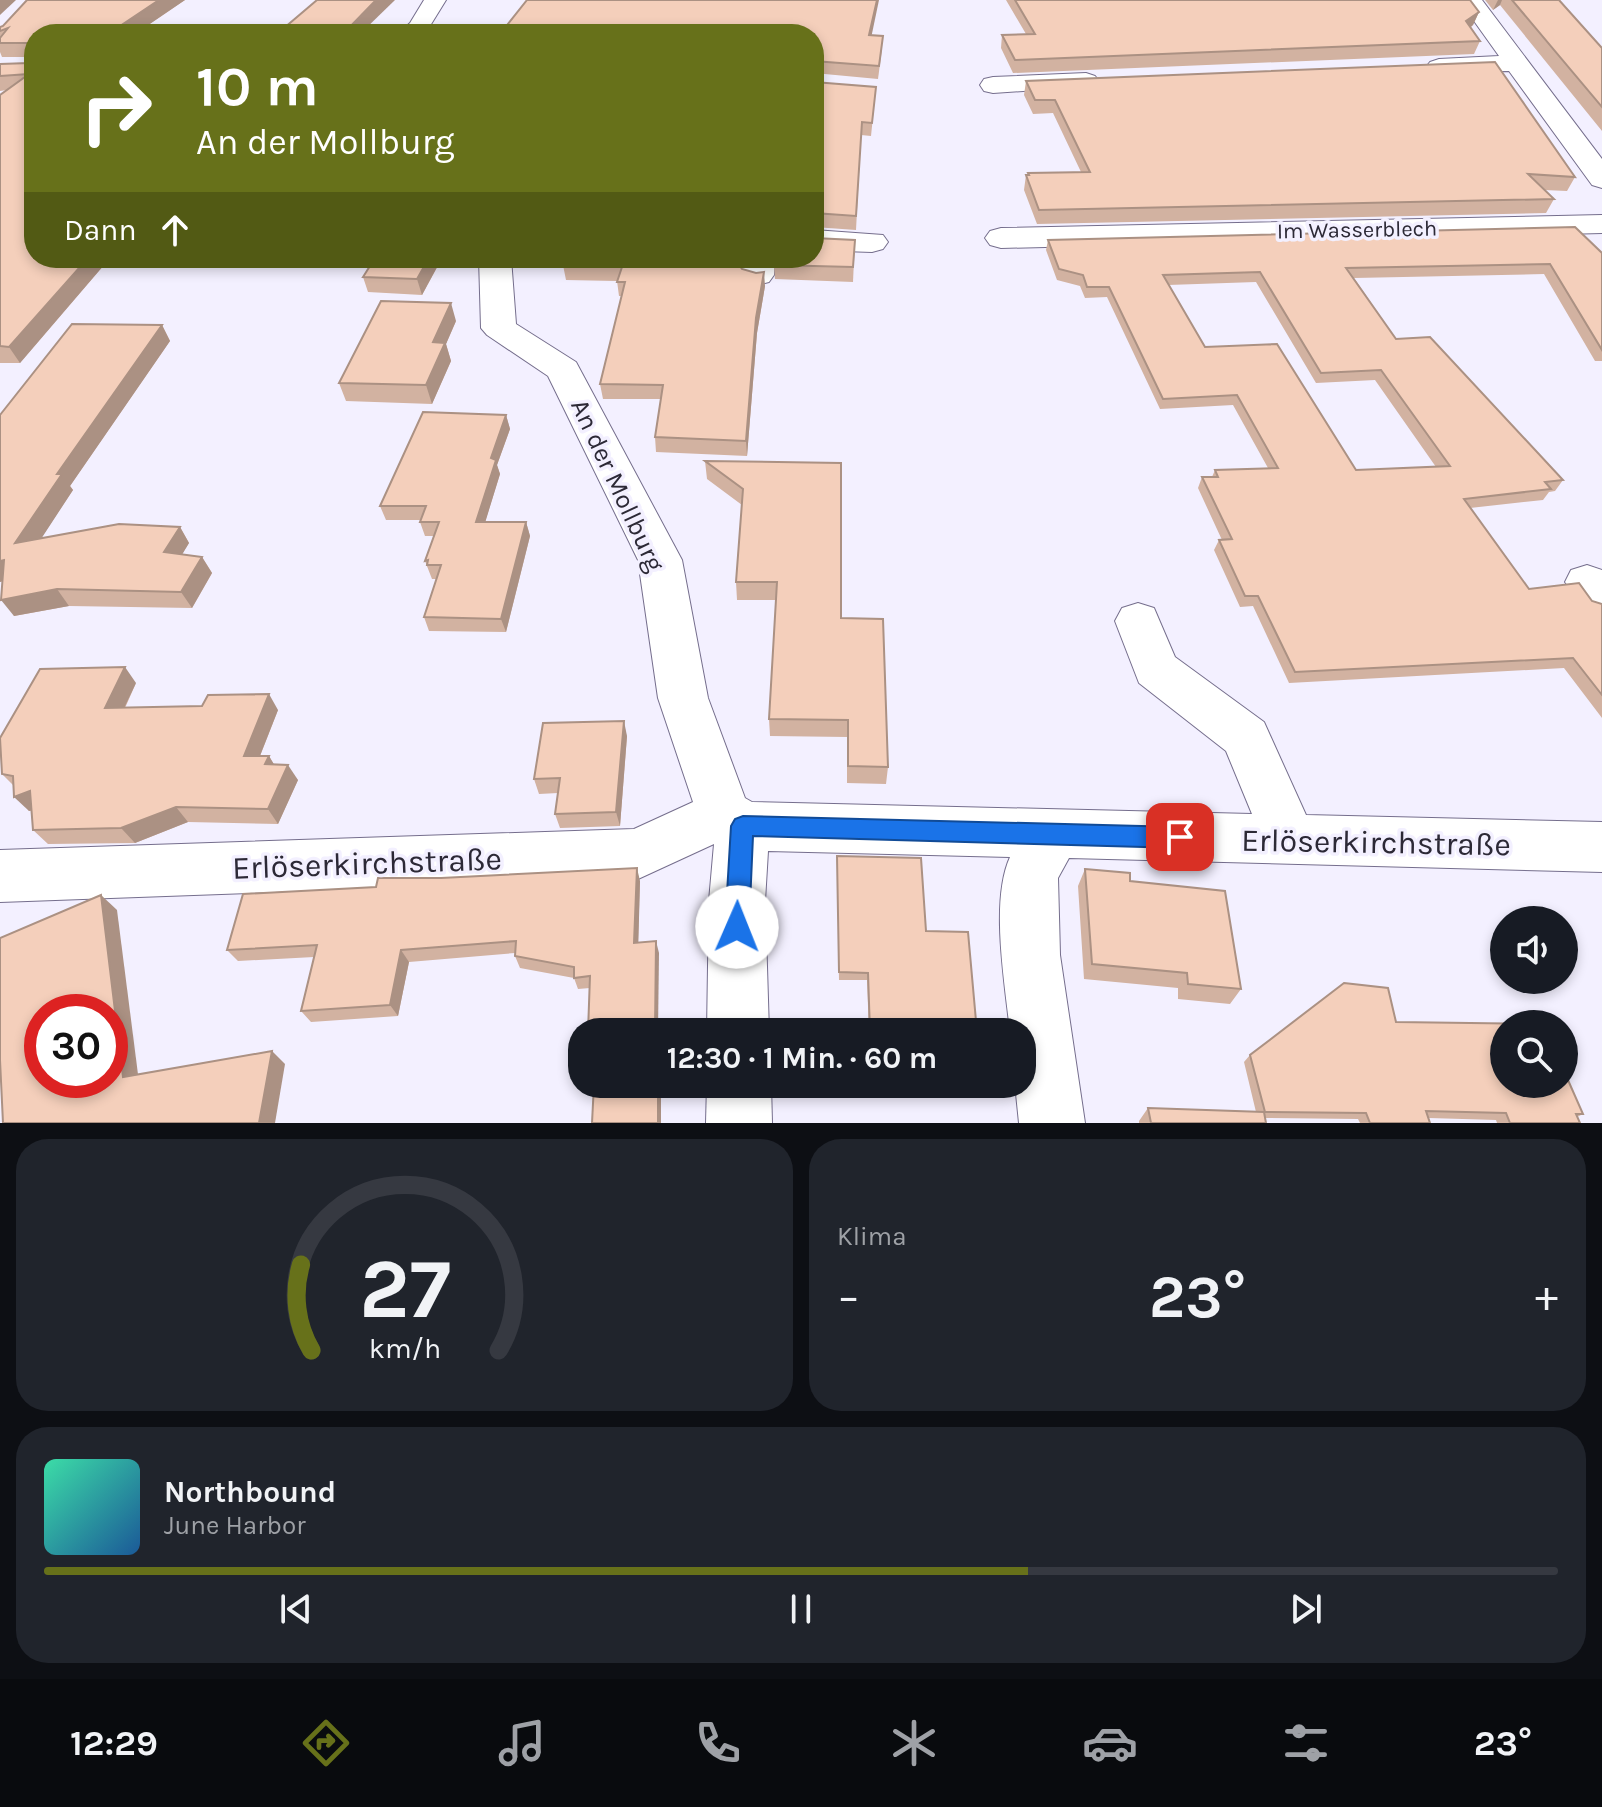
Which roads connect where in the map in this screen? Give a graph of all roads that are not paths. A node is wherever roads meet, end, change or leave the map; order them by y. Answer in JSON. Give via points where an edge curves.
{"nodes":[{"id":1,"x":435,"y":0,"type":"edge"},
{"id":2,"x":1470,"y":0,"type":"edge"},
{"id":3,"x":422,"y":24,"type":"edge"},
{"id":4,"x":1518,"y":63,"type":"junction"},
{"id":5,"x":1408,"y":68,"type":"edge"},
{"id":6,"x":1115,"y":80,"type":"edge"},
{"id":7,"x":993,"y":85,"type":"dead end"},
{"id":8,"x":1602,"y":179,"type":"edge"},
{"id":9,"x":1602,"y":224,"type":"edge"},
{"id":10,"x":1001,"y":238,"type":"dead end"},
{"id":11,"x":824,"y":240,"type":"edge"},
{"id":12,"x":872,"y":242,"type":"dead end"},
{"id":13,"x":496,"y":268,"type":"edge"},
{"id":14,"x":1138,"y":621,"type":"dead end"},
{"id":15,"x":733,"y":820,"type":"junction"},
{"id":16,"x":1053,"y":835,"type":"junction"},
{"id":17,"x":1290,"y":841,"type":"junction"},
{"id":18,"x":1602,"y":847,"type":"edge"},
{"id":19,"x":0,"y":876,"type":"edge"},
{"id":20,"x":738,"y":1018,"type":"edge"},
{"id":21,"x":739,"y":1098,"type":"edge"},
{"id":22,"x":739,"y":1123,"type":"edge"},
{"id":23,"x":1052,"y":1123,"type":"edge"}],
"edges":[{"from":1,"to":3,"type":"street"},
{"from":2,"to":4,"type":"street"},
{"from":4,"to":5,"type":"street"},
{"from":4,"to":8,"type":"street"},
{"from":6,"to":7,"type":"street"},
{"from":9,"to":10,"type":"street","name":"Im Wasserblech"},
{"from":11,"to":12,"type":"street"},
{"from":13,"to":15,"type":"street","name":"An der Mollburg","via":[[499,328],[563,370],[660,560],[683,698]]},
{"from":14,"to":17,"type":"street","via":[[1156,669],[1246,737]]},
{"from":15,"to":16,"type":"street"},
{"from":15,"to":19,"type":"street","name":"Erlöserkirchstraße","via":[[638,854]]},
{"from":15,"to":20,"type":"street","name":"An der Mollburg"},
{"from":16,"to":17,"type":"street","name":"Erlöserkirchstraße"},
{"from":16,"to":23,"type":"street","via":[[1030,875],[1031,955]]},
{"from":17,"to":18,"type":"street","name":"Erlöserkirchstraße"},
{"from":21,"to":22,"type":"street"}]}
